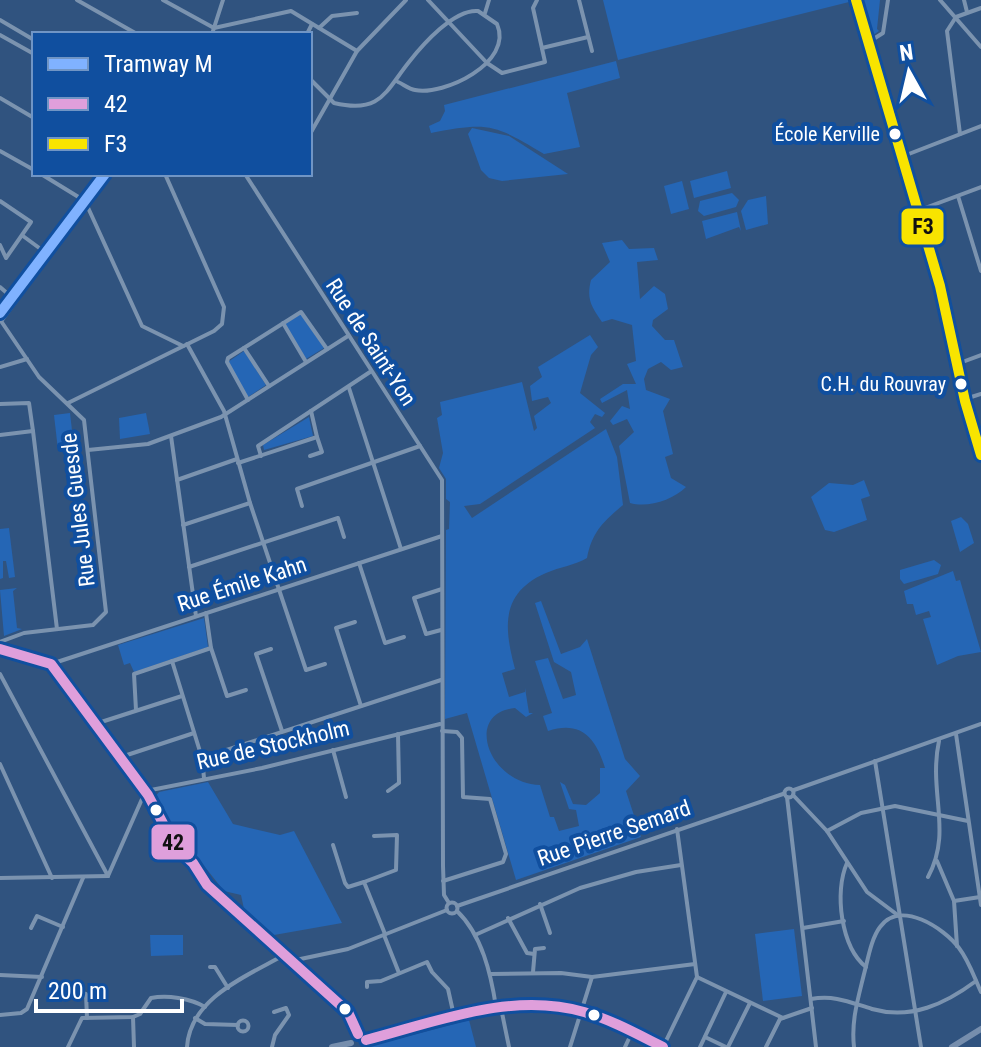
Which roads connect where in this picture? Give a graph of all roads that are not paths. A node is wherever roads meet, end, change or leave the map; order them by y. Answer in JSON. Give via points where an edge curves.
{"nodes":[{"id":1,"x":77,"y":0,"type":"edge"},
{"id":2,"x":163,"y":0,"type":"edge"},
{"id":3,"x":223,"y":0,"type":"edge"},
{"id":4,"x":406,"y":0,"type":"edge"},
{"id":5,"x":428,"y":0,"type":"edge"},
{"id":6,"x":489,"y":0,"type":"edge"},
{"id":7,"x":537,"y":0,"type":"edge"},
{"id":8,"x":579,"y":0,"type":"edge"},
{"id":9,"x":856,"y":0,"type":"edge"},
{"id":10,"x":888,"y":0,"type":"edge"},
{"id":11,"x":940,"y":0,"type":"edge"},
{"id":12,"x":964,"y":0,"type":"edge"},
{"id":13,"x":981,"y":8,"type":"edge"},
{"id":14,"x":967,"y":12,"type":"junction"},
{"id":15,"x":357,"y":13,"type":"dead end"},
{"id":16,"x":485,"y":13,"type":"junction"},
{"id":17,"x":956,"y":17,"type":"junction"},
{"id":18,"x":0,"y":20,"type":"edge"},
{"id":19,"x":449,"y":23,"type":"junction"},
{"id":20,"x":312,"y":24,"type":"junction"},
{"id":21,"x":319,"y":28,"type":"junction"},
{"id":22,"x":213,"y":31,"type":"edge"},
{"id":23,"x":133,"y":32,"type":"edge"},
{"id":24,"x":308,"y":32,"type":"edge"},
{"id":25,"x":0,"y":35,"type":"edge"},
{"id":26,"x":588,"y":37,"type":"junction"},
{"id":27,"x":32,"y":39,"type":"edge"},
{"id":28,"x":867,"y":43,"type":"junction"},
{"id":29,"x":981,"y":47,"type":"edge"},
{"id":30,"x":542,"y":48,"type":"junction"},
{"id":31,"x":357,"y":51,"type":"junction"},
{"id":32,"x":592,"y":51,"type":"dead end"},
{"id":33,"x":32,"y":53,"type":"edge"},
{"id":34,"x":487,"y":63,"type":"junction"},
{"id":35,"x":312,"y":81,"type":"edge"},
{"id":36,"x":398,"y":82,"type":"junction"},
{"id":37,"x":0,"y":98,"type":"edge"},
{"id":38,"x":332,"y":99,"type":"junction"},
{"id":39,"x":32,"y":117,"type":"edge"},
{"id":40,"x":981,"y":126,"type":"edge"},
{"id":41,"x":312,"y":131,"type":"edge"},
{"id":42,"x":960,"y":134,"type":"junction"},
{"id":43,"x":0,"y":151,"type":"edge"},
{"id":44,"x":901,"y":157,"type":"junction"},
{"id":45,"x":32,"y":169,"type":"edge"},
{"id":46,"x":44,"y":176,"type":"edge"},
{"id":47,"x":107,"y":176,"type":"edge"},
{"id":48,"x":166,"y":176,"type":"edge"},
{"id":49,"x":246,"y":176,"type":"edge"},
{"id":50,"x":981,"y":187,"type":"edge"},
{"id":51,"x":958,"y":196,"type":"junction"},
{"id":52,"x":81,"y":197,"type":"junction"},
{"id":53,"x":0,"y":201,"type":"edge"},
{"id":54,"x":86,"y":204,"type":"junction"},
{"id":55,"x":917,"y":211,"type":"junction"},
{"id":56,"x":23,"y":236,"type":"junction"},
{"id":57,"x":0,"y":245,"type":"edge"},
{"id":58,"x":42,"y":250,"type":"junction"},
{"id":59,"x":6,"y":258,"type":"junction"},
{"id":60,"x":0,"y":263,"type":"edge"},
{"id":61,"x":981,"y":269,"type":"edge"},
{"id":62,"x":0,"y":287,"type":"edge"},
{"id":63,"x":8,"y":294,"type":"junction"},
{"id":64,"x":15,"y":300,"type":"junction"},
{"id":65,"x":0,"y":305,"type":"edge"},
{"id":66,"x":1,"y":322,"type":"edge"},
{"id":67,"x":283,"y":323,"type":"junction"},
{"id":68,"x":348,"y":336,"type":"junction"},
{"id":69,"x":185,"y":345,"type":"junction"},
{"id":70,"x":244,"y":348,"type":"junction"},
{"id":71,"x":327,"y":349,"type":"junction"},
{"id":72,"x":981,"y":355,"type":"edge"},
{"id":73,"x":27,"y":359,"type":"junction"},
{"id":74,"x":306,"y":362,"type":"junction"},
{"id":75,"x":957,"y":364,"type":"junction"},
{"id":76,"x":0,"y":367,"type":"edge"},
{"id":77,"x":370,"y":372,"type":"junction"},
{"id":78,"x":269,"y":387,"type":"junction"},
{"id":79,"x":349,"y":388,"type":"junction"},
{"id":80,"x":981,"y":394,"type":"edge"},
{"id":81,"x":965,"y":399,"type":"junction"},
{"id":82,"x":248,"y":400,"type":"junction"},
{"id":83,"x":68,"y":403,"type":"junction"},
{"id":84,"x":0,"y":404,"type":"edge"},
{"id":85,"x":311,"y":411,"type":"junction"},
{"id":86,"x":224,"y":415,"type":"junction"},
{"id":87,"x":33,"y":431,"type":"junction"},
{"id":88,"x":0,"y":435,"type":"edge"},
{"id":89,"x":171,"y":436,"type":"junction"},
{"id":90,"x":317,"y":437,"type":"junction"},
{"id":91,"x":979,"y":437,"type":"edge"},
{"id":92,"x":981,"y":444,"type":"edge"},
{"id":93,"x":420,"y":446,"type":"junction"},
{"id":94,"x":88,"y":450,"type":"junction"},
{"id":95,"x":981,"y":455,"type":"edge"},
{"id":96,"x":261,"y":456,"type":"junction"},
{"id":97,"x":310,"y":456,"type":"dead end"},
{"id":98,"x":237,"y":461,"type":"junction"},
{"id":99,"x":373,"y":463,"type":"junction"},
{"id":100,"x":177,"y":480,"type":"junction"},
{"id":101,"x":250,"y":503,"type":"junction"},
{"id":102,"x":302,"y":506,"type":"dead end"},
{"id":103,"x":183,"y":525,"type":"junction"},
{"id":104,"x":442,"y":536,"type":"junction"},
{"id":105,"x":344,"y":537,"type":"dead end"},
{"id":106,"x":263,"y":543,"type":"junction"},
{"id":107,"x":401,"y":549,"type":"junction"},
{"id":108,"x":359,"y":563,"type":"junction"},
{"id":109,"x":189,"y":567,"type":"junction"},
{"id":110,"x":278,"y":589,"type":"junction"},
{"id":111,"x":442,"y":589,"type":"junction"},
{"id":112,"x":206,"y":613,"type":"junction"},
{"id":113,"x":196,"y":616,"type":"junction"},
{"id":114,"x":355,"y":622,"type":"dead end"},
{"id":115,"x":57,"y":629,"type":"junction"},
{"id":116,"x":441,"y":630,"type":"junction"},
{"id":117,"x":404,"y":637,"type":"dead end"},
{"id":118,"x":0,"y":642,"type":"edge"},
{"id":119,"x":211,"y":648,"type":"junction"},
{"id":120,"x":0,"y":649,"type":"edge"},
{"id":121,"x":271,"y":649,"type":"dead end"},
{"id":122,"x":172,"y":661,"type":"junction"},
{"id":123,"x":51,"y":664,"type":"junction"},
{"id":124,"x":325,"y":664,"type":"dead end"},
{"id":125,"x":0,"y":674,"type":"edge"},
{"id":126,"x":441,"y":680,"type":"junction"},
{"id":127,"x":246,"y":690,"type":"dead end"},
{"id":128,"x":182,"y":696,"type":"junction"},
{"id":129,"x":361,"y":706,"type":"junction"},
{"id":130,"x":136,"y":710,"type":"junction"},
{"id":131,"x":93,"y":724,"type":"junction"},
{"id":132,"x":441,"y":724,"type":"junction"},
{"id":133,"x":981,"y":724,"type":"edge"},
{"id":134,"x":441,"y":731,"type":"junction"},
{"id":135,"x":282,"y":732,"type":"junction"},
{"id":136,"x":194,"y":733,"type":"junction"},
{"id":137,"x":398,"y":734,"type":"junction"},
{"id":138,"x":956,"y":734,"type":"junction"},
{"id":139,"x":939,"y":741,"type":"junction"},
{"id":140,"x":333,"y":750,"type":"junction"},
{"id":141,"x":118,"y":758,"type":"junction"},
{"id":142,"x":202,"y":758,"type":"junction"},
{"id":143,"x":875,"y":761,"type":"junction"},
{"id":144,"x":0,"y":764,"type":"edge"},
{"id":145,"x":204,"y":779,"type":"junction"},
{"id":146,"x":388,"y":791,"type":"dead end"},
{"id":147,"x":146,"y":793,"type":"junction"},
{"id":148,"x":789,"y":794,"type":"junction"},
{"id":149,"x":346,"y":797,"type":"dead end"},
{"id":150,"x":881,"y":808,"type":"junction"},
{"id":151,"x":939,"y":815,"type":"junction"},
{"id":152,"x":968,"y":821,"type":"junction"},
{"id":153,"x":677,"y":829,"type":"junction"},
{"id":154,"x":827,"y":831,"type":"junction"},
{"id":155,"x":374,"y":836,"type":"dead end"},
{"id":156,"x":333,"y":845,"type":"dead end"},
{"id":157,"x":937,"y":861,"type":"junction"},
{"id":158,"x":847,"y":863,"type":"junction"},
{"id":159,"x":681,"y":865,"type":"junction"},
{"id":160,"x":108,"y":876,"type":"junction"},
{"id":161,"x":928,"y":877,"type":"dead end"},
{"id":162,"x":0,"y":878,"type":"edge"},
{"id":163,"x":52,"y":878,"type":"junction"},
{"id":164,"x":83,"y":878,"type":"junction"},
{"id":165,"x":443,"y":881,"type":"junction"},
{"id":166,"x":364,"y":882,"type":"junction"},
{"id":167,"x":980,"y":897,"type":"edge"},
{"id":168,"x":954,"y":901,"type":"junction"},
{"id":169,"x":449,"y":903,"type":"junction"},
{"id":170,"x":540,"y":904,"type":"junction"},
{"id":171,"x":981,"y":905,"type":"edge"},
{"id":172,"x":457,"y":909,"type":"junction"},
{"id":173,"x":447,"y":910,"type":"junction"},
{"id":174,"x":899,"y":916,"type":"junction"},
{"id":175,"x":508,"y":918,"type":"junction"},
{"id":176,"x":844,"y":921,"type":"junction"},
{"id":177,"x":63,"y":927,"type":"junction"},
{"id":178,"x":31,"y":928,"type":"dead end"},
{"id":179,"x":803,"y":928,"type":"junction"},
{"id":180,"x":550,"y":933,"type":"dead end"},
{"id":181,"x":384,"y":935,"type":"junction"},
{"id":182,"x":475,"y":935,"type":"junction"},
{"id":183,"x":957,"y":946,"type":"junction"},
{"id":184,"x":544,"y":948,"type":"dead end"},
{"id":185,"x":534,"y":954,"type":"junction"},
{"id":186,"x":284,"y":955,"type":"junction"},
{"id":187,"x":291,"y":961,"type":"junction"},
{"id":188,"x":695,"y":964,"type":"junction"},
{"id":189,"x":210,"y":967,"type":"dead end"},
{"id":190,"x":866,"y":967,"type":"junction"},
{"id":191,"x":533,"y":972,"type":"junction"},
{"id":192,"x":399,"y":973,"type":"junction"},
{"id":193,"x":491,"y":974,"type":"junction"},
{"id":194,"x":0,"y":975,"type":"edge"},
{"id":195,"x":42,"y":977,"type":"junction"},
{"id":196,"x":592,"y":977,"type":"junction"},
{"id":197,"x":697,"y":977,"type":"junction"},
{"id":198,"x":976,"y":981,"type":"junction"},
{"id":199,"x":367,"y":987,"type":"dead end"},
{"id":200,"x":228,"y":988,"type":"junction"},
{"id":201,"x":73,"y":991,"type":"dead end"},
{"id":202,"x":726,"y":992,"type":"junction"},
{"id":203,"x":981,"y":992,"type":"edge"},
{"id":204,"x":811,"y":999,"type":"junction"},
{"id":205,"x":857,"y":1002,"type":"junction"},
{"id":206,"x":750,"y":1003,"type":"junction"},
{"id":207,"x":205,"y":1007,"type":"junction"},
{"id":208,"x":499,"y":1008,"type":"junction"},
{"id":209,"x":812,"y":1008,"type":"junction"},
{"id":210,"x":274,"y":1012,"type":"dead end"},
{"id":211,"x":583,"y":1012,"type":"junction"},
{"id":212,"x":915,"y":1012,"type":"junction"},
{"id":213,"x":0,"y":1015,"type":"edge"},
{"id":214,"x":133,"y":1017,"type":"junction"},
{"id":215,"x":87,"y":1018,"type":"junction"},
{"id":216,"x":195,"y":1018,"type":"junction"},
{"id":217,"x":454,"y":1018,"type":"junction"},
{"id":218,"x":783,"y":1018,"type":"junction"},
{"id":219,"x":238,"y":1025,"type":"dead end"},
{"id":220,"x":981,"y":1029,"type":"edge"},
{"id":221,"x":632,"y":1032,"type":"junction"},
{"id":222,"x":358,"y":1034,"type":"junction"},
{"id":223,"x":705,"y":1037,"type":"junction"},
{"id":224,"x":366,"y":1043,"type":"edge"},
{"id":225,"x":352,"y":1045,"type":"edge"},
{"id":226,"x":68,"y":1047,"type":"edge"},
{"id":227,"x":134,"y":1047,"type":"edge"},
{"id":228,"x":187,"y":1047,"type":"edge"},
{"id":229,"x":272,"y":1047,"type":"edge"},
{"id":230,"x":332,"y":1047,"type":"edge"},
{"id":231,"x":509,"y":1047,"type":"edge"},
{"id":232,"x":570,"y":1047,"type":"edge"},
{"id":233,"x":625,"y":1047,"type":"edge"},
{"id":234,"x":663,"y":1047,"type":"edge"},
{"id":235,"x":700,"y":1047,"type":"edge"},
{"id":236,"x":727,"y":1047,"type":"edge"},
{"id":237,"x":766,"y":1047,"type":"edge"},
{"id":238,"x":816,"y":1047,"type":"edge"},
{"id":239,"x":854,"y":1047,"type":"edge"},
{"id":240,"x":921,"y":1047,"type":"edge"},
{"id":241,"x":952,"y":1047,"type":"edge"}],
"edges":[{"from":1,"to":23,"type":"street"},
{"from":2,"to":22,"type":"street"},
{"from":3,"to":22,"type":"street"},
{"from":4,"to":31,"type":"street"},
{"from":5,"to":19,"type":"street"},
{"from":6,"to":16,"type":"street"},
{"from":7,"to":30,"type":"street","via":[[533,8]]},
{"from":8,"to":26,"type":"street"},
{"from":9,"to":28,"type":"street"},
{"from":10,"to":28,"type":"street","via":[[883,33]]},
{"from":11,"to":17,"type":"street"},
{"from":12,"to":14,"type":"street"},
{"from":13,"to":14,"type":"street"},
{"from":14,"to":17,"type":"street"},
{"from":15,"to":21,"type":"street","via":[[332,16]]},
{"from":16,"to":19,"type":"street","via":[[469,10]]},
{"from":16,"to":34,"type":"street","via":[[497,24],[501,38]]},
{"from":17,"to":29,"type":"street"},
{"from":17,"to":42,"type":"street","via":[[947,31]]},
{"from":18,"to":27,"type":"street"},
{"from":19,"to":34,"type":"street"},
{"from":19,"to":36,"type":"street","via":[[411,59]]},
{"from":20,"to":21,"type":"street"},
{"from":20,"to":22,"type":"street","via":[[291,11]]},
{"from":20,"to":24,"type":"street"},
{"from":21,"to":31,"type":"street"},
{"from":25,"to":33,"type":"street"},
{"from":26,"to":30,"type":"street"},
{"from":26,"to":32,"type":"street"},
{"from":28,"to":44,"type":"street"},
{"from":30,"to":34,"type":"street","via":[[545,62],[502,73]]},
{"from":31,"to":38,"type":"street"},
{"from":34,"to":36,"type":"street","via":[[470,77],[420,90]]},
{"from":35,"to":38,"type":"street"},
{"from":36,"to":38,"type":"street","via":[[368,104],[345,106]]},
{"from":37,"to":39,"type":"street"},
{"from":38,"to":41,"type":"street"},
{"from":40,"to":42,"type":"street"},
{"from":42,"to":44,"type":"street"},
{"from":43,"to":45,"type":"street"},
{"from":44,"to":55,"type":"street"},
{"from":46,"to":52,"type":"street"},
{"from":47,"to":54,"type":"street"},
{"from":48,"to":69,"type":"street","via":[[225,317],[219,328]]},
{"from":49,"to":68,"type":"street","name":"Rue de Saint-Yon"},
{"from":50,"to":51,"type":"street"},
{"from":51,"to":55,"type":"street"},
{"from":51,"to":61,"type":"street"},
{"from":52,"to":54,"type":"street"},
{"from":52,"to":58,"type":"street"},
{"from":53,"to":56,"type":"street","via":[[29,218]]},
{"from":54,"to":64,"type":"street"},
{"from":54,"to":69,"type":"street","via":[[138,320]]},
{"from":55,"to":75,"type":"street","via":[[943,294]]},
{"from":56,"to":58,"type":"street"},
{"from":56,"to":59,"type":"street"},
{"from":57,"to":59,"type":"street"},
{"from":58,"to":63,"type":"street"},
{"from":59,"to":60,"type":"street"},
{"from":62,"to":63,"type":"street"},
{"from":63,"to":64,"type":"street"},
{"from":63,"to":65,"type":"street"},
{"from":64,"to":66,"type":"street"},
{"from":66,"to":73,"type":"street","name":"Rue Jules Guesde"},
{"from":67,"to":70,"type":"street"},
{"from":67,"to":71,"type":"street","via":[[305,314]]},
{"from":67,"to":74,"type":"street"},
{"from":68,"to":71,"type":"street"},
{"from":68,"to":77,"type":"street","name":"Rue de Saint-Yon"},
{"from":69,"to":83,"type":"street"},
{"from":69,"to":86,"type":"street"},
{"from":70,"to":78,"type":"street"},
{"from":70,"to":82,"type":"street","via":[[227,362]]},
{"from":71,"to":74,"type":"street"},
{"from":72,"to":75,"type":"street"},
{"from":73,"to":76,"type":"street"},
{"from":73,"to":83,"type":"street","name":"Rue Jules Guesde"},
{"from":74,"to":78,"type":"street"},
{"from":75,"to":81,"type":"street"},
{"from":77,"to":79,"type":"street"},
{"from":77,"to":93,"type":"street","name":"Rue de Saint-Yon"},
{"from":78,"to":82,"type":"street"},
{"from":79,"to":85,"type":"street"},
{"from":79,"to":99,"type":"street"},
{"from":80,"to":81,"type":"street"},
{"from":81,"to":91,"type":"street"},
{"from":81,"to":91,"type":"street"},
{"from":82,"to":86,"type":"street"},
{"from":83,"to":94,"type":"street","name":"Rue Jules Guesde","via":[[84,420]]},
{"from":84,"to":87,"type":"street","via":[[29,403]]},
{"from":85,"to":90,"type":"street"},
{"from":85,"to":96,"type":"street","via":[[258,446]]},
{"from":86,"to":89,"type":"street"},
{"from":86,"to":98,"type":"street"},
{"from":87,"to":88,"type":"street"},
{"from":87,"to":115,"type":"street"},
{"from":89,"to":94,"type":"street","via":[[148,444]]},
{"from":89,"to":100,"type":"street"},
{"from":90,"to":96,"type":"street"},
{"from":90,"to":97,"type":"street","via":[[322,452]]},
{"from":91,"to":92,"type":"street"},
{"from":91,"to":95,"type":"street"},
{"from":93,"to":99,"type":"street"},
{"from":93,"to":104,"type":"street","name":"Rue de Saint-Yon","via":[[442,480]]},
{"from":94,"to":115,"type":"street","name":"Rue Jules Guesde","via":[[106,612],[93,625]]},
{"from":96,"to":98,"type":"street"},
{"from":98,"to":100,"type":"street"},
{"from":98,"to":101,"type":"street"},
{"from":99,"to":102,"type":"street","via":[[297,489]]},
{"from":99,"to":107,"type":"street"},
{"from":100,"to":103,"type":"street"},
{"from":101,"to":103,"type":"street"},
{"from":101,"to":106,"type":"street"},
{"from":103,"to":109,"type":"street"},
{"from":104,"to":107,"type":"street","name":"Rue Émile Kahn"},
{"from":104,"to":111,"type":"street","name":"Rue de Saint-Yon"},
{"from":105,"to":106,"type":"street","via":[[338,518]]},
{"from":106,"to":109,"type":"street"},
{"from":106,"to":110,"type":"street"},
{"from":107,"to":108,"type":"street","name":"Rue Émile Kahn"},
{"from":108,"to":110,"type":"street","name":"Rue Émile Kahn"},
{"from":108,"to":117,"type":"street","via":[[385,643]]},
{"from":109,"to":113,"type":"street"},
{"from":110,"to":112,"type":"street","name":"Rue Émile Kahn"},
{"from":110,"to":124,"type":"street","via":[[306,670]]},
{"from":111,"to":116,"type":"street","name":"Rue de Saint-Yon"},
{"from":111,"to":116,"type":"street","via":[[414,598],[426,634]]},
{"from":112,"to":113,"type":"street","name":"Rue Émile Kahn"},
{"from":112,"to":119,"type":"street"},
{"from":113,"to":123,"type":"street","name":"Rue Émile Kahn"},
{"from":114,"to":129,"type":"street","via":[[336,628]]},
{"from":115,"to":118,"type":"street","name":"Rue Jules Guesde"},
{"from":116,"to":126,"type":"street","name":"Rue de Saint-Yon"},
{"from":119,"to":122,"type":"street"},
{"from":119,"to":127,"type":"street","via":[[227,696]]},
{"from":120,"to":123,"type":"street"},
{"from":121,"to":135,"type":"street","via":[[256,654]]},
{"from":122,"to":128,"type":"street"},
{"from":122,"to":130,"type":"street","via":[[134,674]]},
{"from":123,"to":131,"type":"street"},
{"from":125,"to":160,"type":"street"},
{"from":126,"to":129,"type":"street"},
{"from":126,"to":132,"type":"street","name":"Rue de Saint-Yon"},
{"from":128,"to":130,"type":"street"},
{"from":128,"to":136,"type":"street"},
{"from":129,"to":135,"type":"street"},
{"from":130,"to":131,"type":"street"},
{"from":131,"to":141,"type":"street"},
{"from":132,"to":134,"type":"street"},
{"from":132,"to":137,"type":"street","name":"Rue de Stockholm"},
{"from":133,"to":138,"type":"street","name":"Rue Pierre Semard"},
{"from":134,"to":165,"type":"street"},
{"from":134,"to":165,"type":"street","via":[[457,732],[462,738],[463,797],[490,799],[506,859]]},
{"from":135,"to":142,"type":"street"},
{"from":136,"to":141,"type":"street"},
{"from":136,"to":142,"type":"street"},
{"from":137,"to":140,"type":"street","name":"Rue de Stockholm"},
{"from":137,"to":146,"type":"street","via":[[399,783]]},
{"from":138,"to":139,"type":"street","name":"Rue Pierre Semard"},
{"from":138,"to":152,"type":"street"},
{"from":139,"to":143,"type":"street","name":"Rue Pierre Semard"},
{"from":139,"to":151,"type":"street","via":[[934,785]]},
{"from":140,"to":145,"type":"street","name":"Rue de Stockholm"},
{"from":140,"to":149,"type":"street"},
{"from":141,"to":147,"type":"street"},
{"from":142,"to":145,"type":"street"},
{"from":143,"to":148,"type":"street","name":"Rue Pierre Semard"},
{"from":143,"to":150,"type":"street"},
{"from":144,"to":163,"type":"street"},
{"from":145,"to":147,"type":"street","name":"Rue de Stockholm"},
{"from":147,"to":160,"type":"street"},
{"from":147,"to":186,"type":"street","via":[[175,846],[207,885]]},
{"from":148,"to":153,"type":"street","name":"Rue Pierre Semard"},
{"from":148,"to":154,"type":"street"},
{"from":148,"to":179,"type":"street"},
{"from":150,"to":151,"type":"street","via":[[909,807]]},
{"from":150,"to":154,"type":"street"},
{"from":150,"to":174,"type":"street"},
{"from":151,"to":152,"type":"street"},
{"from":151,"to":157,"type":"street"},
{"from":152,"to":167,"type":"street"},
{"from":153,"to":159,"type":"street"},
{"from":153,"to":172,"type":"street","name":"Rue Pierre Semard"},
{"from":154,"to":158,"type":"street"},
{"from":155,"to":166,"type":"street","via":[[397,835],[398,867]]},
{"from":156,"to":166,"type":"street","via":[[348,887]]},
{"from":157,"to":161,"type":"street"},
{"from":157,"to":168,"type":"street"},
{"from":158,"to":174,"type":"street","via":[[867,892]]},
{"from":158,"to":176,"type":"street","via":[[842,881]]},
{"from":159,"to":170,"type":"street","via":[[610,878]]},
{"from":159,"to":188,"type":"street"},
{"from":160,"to":164,"type":"street"},
{"from":162,"to":163,"type":"street"},
{"from":163,"to":164,"type":"street"},
{"from":164,"to":177,"type":"street"},
{"from":165,"to":169,"type":"street"},
{"from":166,"to":181,"type":"street"},
{"from":167,"to":168,"type":"street"},
{"from":167,"to":171,"type":"street"},
{"from":168,"to":183,"type":"street"},
{"from":169,"to":172,"type":"street"},
{"from":169,"to":173,"type":"street"},
{"from":170,"to":175,"type":"street"},
{"from":170,"to":180,"type":"street"},
{"from":172,"to":173,"type":"street"},
{"from":172,"to":182,"type":"street"},
{"from":173,"to":181,"type":"street"},
{"from":174,"to":183,"type":"street","via":[[934,927]]},
{"from":174,"to":190,"type":"street","via":[[881,925]]},
{"from":174,"to":212,"type":"street"},
{"from":175,"to":182,"type":"street"},
{"from":175,"to":185,"type":"street","via":[[527,953]]},
{"from":176,"to":179,"type":"street"},
{"from":176,"to":190,"type":"street"},
{"from":177,"to":178,"type":"street","via":[[37,916]]},
{"from":177,"to":195,"type":"street"},
{"from":179,"to":204,"type":"street"},
{"from":181,"to":187,"type":"street"},
{"from":181,"to":192,"type":"street"},
{"from":182,"to":193,"type":"street"},
{"from":183,"to":198,"type":"street"},
{"from":184,"to":185,"type":"street"},
{"from":185,"to":191,"type":"street"},
{"from":186,"to":187,"type":"street"},
{"from":186,"to":200,"type":"street"},
{"from":187,"to":222,"type":"street","via":[[347,1010]]},
{"from":188,"to":196,"type":"street"},
{"from":188,"to":197,"type":"street"},
{"from":189,"to":200,"type":"street"},
{"from":190,"to":205,"type":"street"},
{"from":191,"to":193,"type":"street"},
{"from":191,"to":196,"type":"street"},
{"from":192,"to":199,"type":"street","via":[[367,982]]},
{"from":192,"to":217,"type":"street","via":[[427,962],[442,979]]},
{"from":193,"to":208,"type":"street"},
{"from":194,"to":195,"type":"street"},
{"from":195,"to":213,"type":"street","via":[[27,1009]]},
{"from":196,"to":211,"type":"street"},
{"from":197,"to":202,"type":"street"},
{"from":197,"to":234,"type":"street"},
{"from":198,"to":203,"type":"street"},
{"from":198,"to":212,"type":"street"},
{"from":200,"to":207,"type":"street"},
{"from":201,"to":215,"type":"street","via":[[86,994]]},
{"from":202,"to":206,"type":"street"},
{"from":202,"to":223,"type":"street"},
{"from":204,"to":205,"type":"street"},
{"from":204,"to":209,"type":"street"},
{"from":205,"to":212,"type":"street","via":[[884,1011]]},
{"from":205,"to":239,"type":"street"},
{"from":206,"to":218,"type":"street"},
{"from":206,"to":236,"type":"street"},
{"from":207,"to":214,"type":"street","via":[[151,998]]},
{"from":207,"to":216,"type":"street"},
{"from":208,"to":211,"type":"street","via":[[538,1005]]},
{"from":208,"to":217,"type":"street"},
{"from":208,"to":231,"type":"street"},
{"from":209,"to":218,"type":"street"},
{"from":209,"to":238,"type":"street"},
{"from":210,"to":229,"type":"street","via":[[286,1008],[289,1015]]},
{"from":211,"to":221,"type":"street"},
{"from":211,"to":232,"type":"street"},
{"from":212,"to":240,"type":"street"},
{"from":214,"to":215,"type":"street"},
{"from":214,"to":227,"type":"street"},
{"from":215,"to":226,"type":"street","via":[[82,1018]]},
{"from":216,"to":219,"type":"street","via":[[205,1024]]},
{"from":216,"to":228,"type":"street"},
{"from":217,"to":224,"type":"street"},
{"from":218,"to":237,"type":"street"},
{"from":220,"to":241,"type":"street"},
{"from":221,"to":233,"type":"street"},
{"from":221,"to":234,"type":"street"},
{"from":222,"to":224,"type":"street"},
{"from":222,"to":225,"type":"street"},
{"from":223,"to":235,"type":"street"},
{"from":223,"to":236,"type":"street"},
{"from":225,"to":230,"type":"street"}]}
